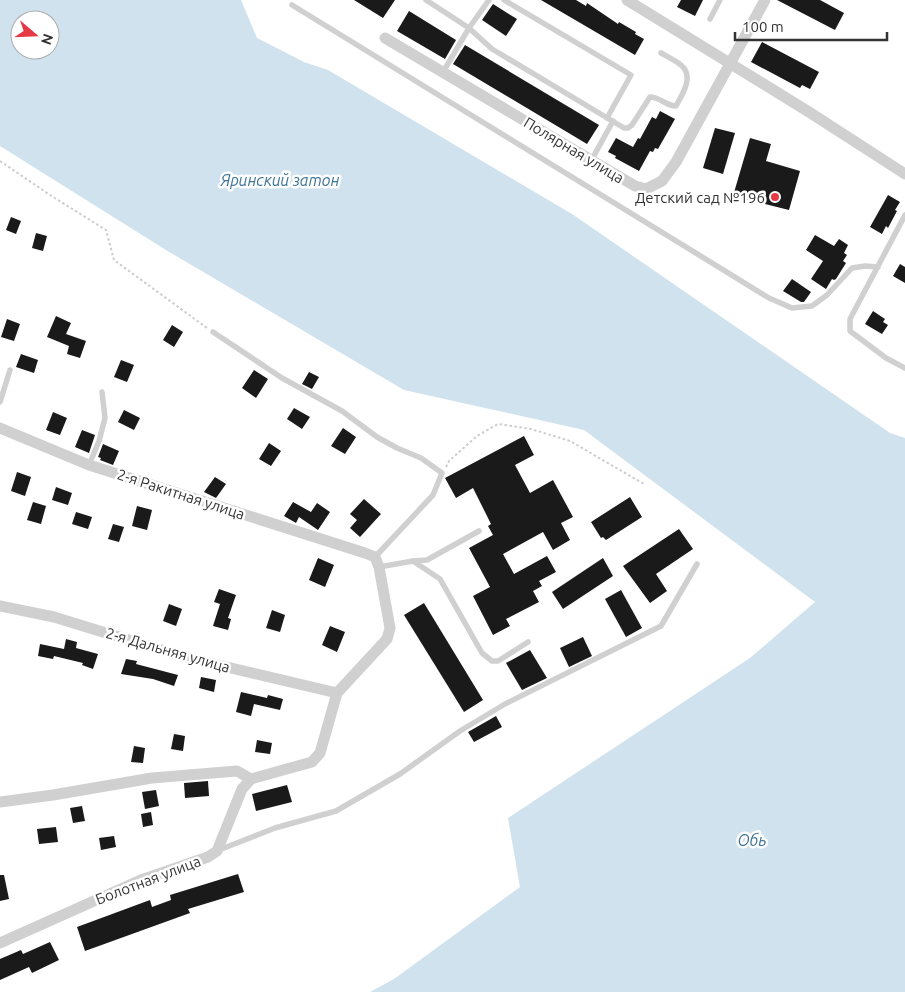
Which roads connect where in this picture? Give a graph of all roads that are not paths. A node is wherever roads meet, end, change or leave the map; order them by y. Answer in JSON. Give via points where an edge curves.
{"nodes":[{"id":1,"x":426,"y":0,"type":"edge"},
{"id":2,"x":489,"y":0,"type":"edge"},
{"id":3,"x":504,"y":0,"type":"edge"},
{"id":4,"x":627,"y":0,"type":"edge"},
{"id":5,"x":720,"y":0,"type":"edge"},
{"id":6,"x":765,"y":0,"type":"edge"},
{"id":7,"x":292,"y":5,"type":"dead end"},
{"id":8,"x":710,"y":19,"type":"dead end"},
{"id":9,"x":469,"y":28,"type":"junction"},
{"id":10,"x":385,"y":38,"type":"dead end"},
{"id":11,"x":661,"y":54,"type":"dead end"},
{"id":12,"x":729,"y":63,"type":"junction"},
{"id":13,"x":442,"y":72,"type":"junction"},
{"id":14,"x":607,"y":118,"type":"junction"},
{"id":15,"x":613,"y":121,"type":"junction"},
{"id":16,"x":591,"y":160,"type":"junction"},
{"id":17,"x":905,"y":174,"type":"edge"},
{"id":18,"x":905,"y":215,"type":"edge"},
{"id":19,"x":878,"y":267,"type":"junction"},
{"id":20,"x":212,"y":332,"type":"road end"},
{"id":21,"x":905,"y":368,"type":"edge"},
{"id":22,"x":10,"y":370,"type":"dead end"},
{"id":23,"x":102,"y":392,"type":"dead end"},
{"id":24,"x":0,"y":402,"type":"edge"},
{"id":25,"x":0,"y":428,"type":"edge"},
{"id":26,"x":89,"y":465,"type":"junction"},
{"id":27,"x":479,"y":531,"type":"dead end"},
{"id":28,"x":373,"y":559,"type":"junction"},
{"id":29,"x":413,"y":561,"type":"junction"},
{"id":30,"x":697,"y":564,"type":"dead end"},
{"id":31,"x":0,"y":606,"type":"edge"},
{"id":32,"x":528,"y":642,"type":"dead end"},
{"id":33,"x":337,"y":693,"type":"junction"},
{"id":34,"x":251,"y":779,"type":"junction"},
{"id":35,"x":0,"y":802,"type":"edge"},
{"id":36,"x":217,"y":850,"type":"junction"},
{"id":37,"x":0,"y":943,"type":"edge"}],
"edges":[{"from":1,"to":9,"type":"lane"},
{"from":2,"to":9,"type":"lane"},
{"from":3,"to":14,"type":"lane","via":[[631,75]]},
{"from":4,"to":12,"type":"street"},
{"from":5,"to":8,"type":"lane"},
{"from":6,"to":12,"type":"street","name":"Полярная улица"},
{"from":7,"to":19,"type":"lane","via":[[769,298],[792,308],[812,306],[852,268]]},
{"from":9,"to":13,"type":"lane"},
{"from":9,"to":14,"type":"lane","via":[[492,49]]},
{"from":10,"to":13,"type":"street","name":"Полярная улица"},
{"from":11,"to":15,"type":"lane","via":[[683,66],[686,72],[687,87],[676,106],[650,97],[628,128]]},
{"from":12,"to":16,"type":"street","name":"Полярная улица","via":[[676,162],[662,181],[646,190]]},
{"from":12,"to":17,"type":"street"},
{"from":13,"to":16,"type":"street","name":"Полярная улица"},
{"from":14,"to":15,"type":"lane"},
{"from":15,"to":16,"type":"lane"},
{"from":18,"to":19,"type":"lane"},
{"from":19,"to":21,"type":"lane","via":[[850,319],[850,331]]},
{"from":20,"to":28,"type":"lane","via":[[282,378],[342,411],[377,437],[421,458],[442,473],[433,495]]},
{"from":22,"to":24,"type":"lane"},
{"from":23,"to":26,"type":"lane","via":[[105,418]]},
{"from":25,"to":26,"type":"street","name":"2-я Ракитная улица"},
{"from":26,"to":28,"type":"street","name":"2-я Ракитная улица"},
{"from":27,"to":29,"type":"lane","via":[[426,560]]},
{"from":28,"to":29,"type":"lane"},
{"from":28,"to":33,"type":"street","via":[[390,628],[387,640]]},
{"from":29,"to":32,"type":"lane","via":[[440,580],[482,653],[492,662]]},
{"from":30,"to":36,"type":"lane","via":[[661,626],[505,704],[400,774],[336,811],[275,828]]},
{"from":31,"to":33,"type":"street","name":"2-я Дальняя улица","via":[[54,617],[184,657]]},
{"from":33,"to":34,"type":"street","via":[[320,753],[312,762]]},
{"from":34,"to":35,"type":"street","via":[[237,771],[152,778]]},
{"from":34,"to":36,"type":"street","name":"Болотная улица","via":[[242,789]]},
{"from":36,"to":37,"type":"street","name":"Болотная улица","via":[[208,857],[141,880]]}]}
